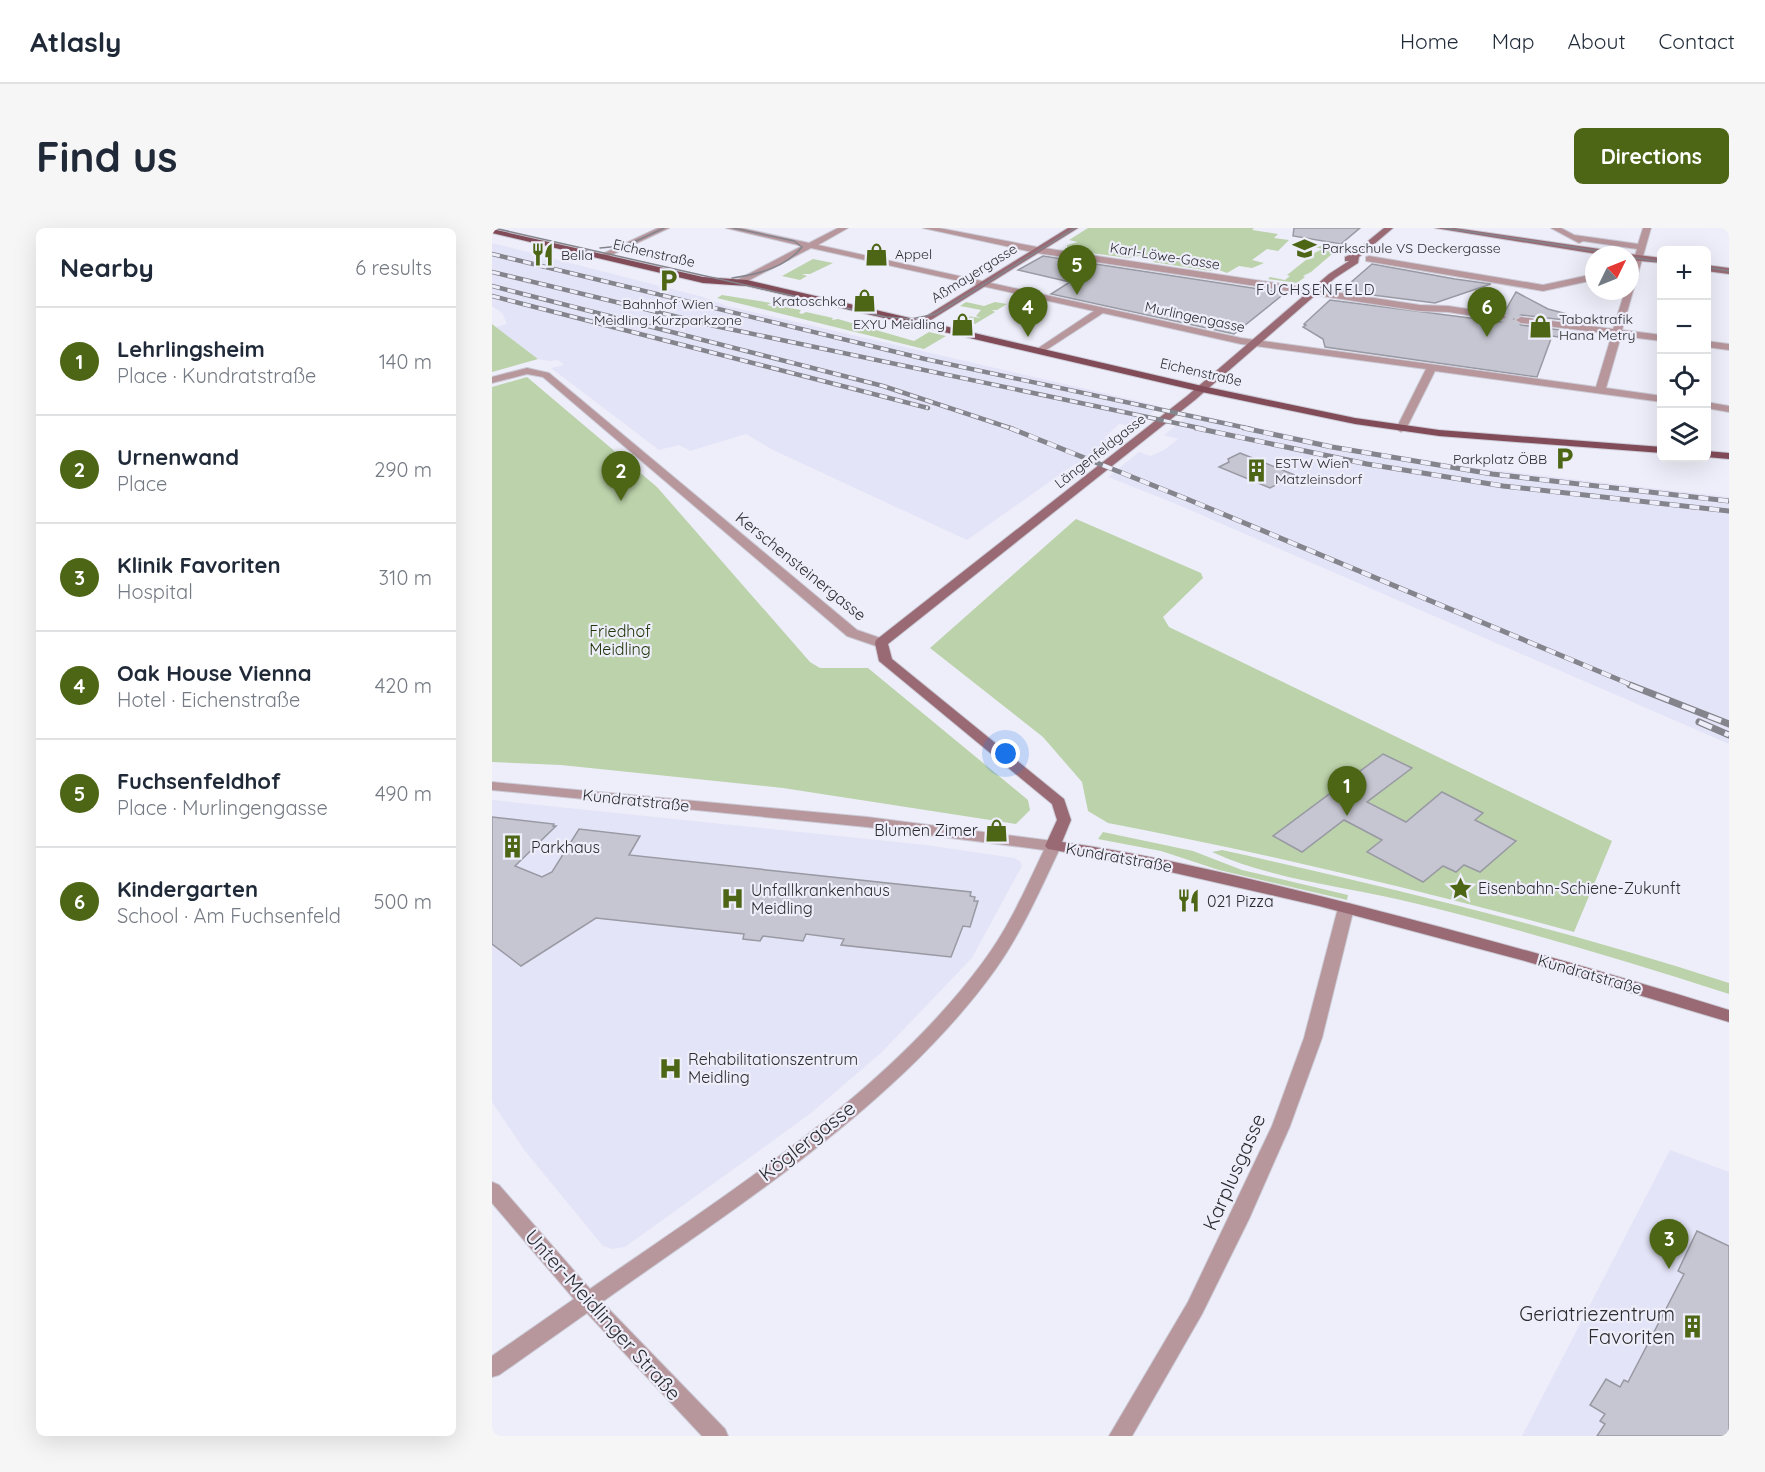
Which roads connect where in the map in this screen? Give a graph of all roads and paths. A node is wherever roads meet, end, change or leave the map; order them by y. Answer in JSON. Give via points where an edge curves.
{"nodes":[{"id":1,"x":522,"y":228,"type":"edge"},
{"id":2,"x":665,"y":228,"type":"edge"},
{"id":3,"x":730,"y":228,"type":"edge"},
{"id":4,"x":844,"y":228,"type":"edge"},
{"id":5,"x":927,"y":228,"type":"edge"},
{"id":6,"x":1074,"y":228,"type":"edge"},
{"id":7,"x":1389,"y":228,"type":"edge"},
{"id":8,"x":1439,"y":228,"type":"edge"},
{"id":9,"x":1555,"y":228,"type":"edge"},
{"id":10,"x":1647,"y":228,"type":"edge"},
{"id":11,"x":492,"y":231,"type":"edge"},
{"id":12,"x":1572,"y":237,"type":"junction"},
{"id":13,"x":809,"y":246,"type":"junction"},
{"id":14,"x":1586,"y":246,"type":"edge"},
{"id":15,"x":1642,"y":247,"type":"junction"},
{"id":16,"x":617,"y":250,"type":"junction"},
{"id":17,"x":1036,"y":250,"type":"junction"},
{"id":18,"x":1585,"y":250,"type":"edge"},
{"id":19,"x":1639,"y":251,"type":"edge"},
{"id":20,"x":602,"y":256,"type":"junction"},
{"id":21,"x":1639,"y":258,"type":"edge"},
{"id":22,"x":1369,"y":259,"type":"dead end"},
{"id":23,"x":1657,"y":260,"type":"edge"},
{"id":24,"x":1711,"y":269,"type":"edge"},
{"id":25,"x":1729,"y":271,"type":"edge"},
{"id":26,"x":1585,"y":279,"type":"edge"},
{"id":27,"x":740,"y":282,"type":"junction"},
{"id":28,"x":981,"y":284,"type":"junction"},
{"id":29,"x":1314,"y":292,"type":"junction"},
{"id":30,"x":1627,"y":300,"type":"edge"},
{"id":31,"x":1100,"y":310,"type":"junction"},
{"id":32,"x":1501,"y":317,"type":"tunnel mouth"},
{"id":33,"x":1521,"y":320,"type":"tunnel mouth"},
{"id":34,"x":920,"y":323,"type":"junction"},
{"id":35,"x":1617,"y":332,"type":"junction"},
{"id":36,"x":1657,"y":337,"type":"edge"},
{"id":37,"x":1255,"y":343,"type":"junction"},
{"id":38,"x":1711,"y":344,"type":"edge"},
{"id":39,"x":1729,"y":346,"type":"edge"},
{"id":40,"x":1040,"y":351,"type":"junction"},
{"id":41,"x":1432,"y":367,"type":"junction"},
{"id":42,"x":492,"y":380,"type":"edge"},
{"id":43,"x":1202,"y":389,"type":"junction"},
{"id":44,"x":1600,"y":391,"type":"junction"},
{"id":45,"x":1657,"y":398,"type":"edge"},
{"id":46,"x":1711,"y":406,"type":"edge"},
{"id":47,"x":1729,"y":409,"type":"edge"},
{"id":48,"x":1401,"y":429,"type":"junction"},
{"id":49,"x":1657,"y":450,"type":"edge"},
{"id":50,"x":1711,"y":454,"type":"edge"},
{"id":51,"x":1729,"y":456,"type":"edge"},
{"id":52,"x":881,"y":643,"type":"junction"},
{"id":53,"x":492,"y":786,"type":"edge"},
{"id":54,"x":1053,"y":846,"type":"junction"},
{"id":55,"x":1346,"y":908,"type":"junction"},
{"id":56,"x":1729,"y":1016,"type":"edge"},
{"id":57,"x":492,"y":1191,"type":"edge"},
{"id":58,"x":587,"y":1302,"type":"junction"},
{"id":59,"x":492,"y":1368,"type":"edge"},
{"id":60,"x":717,"y":1436,"type":"edge"},
{"id":61,"x":1120,"y":1436,"type":"edge"}],
"edges":[{"from":1,"to":16,"type":"main road","name":"Eichenstraße"},
{"from":2,"to":16,"type":"street"},
{"from":3,"to":13,"type":"street","name":"Murlingengasse"},
{"from":4,"to":13,"type":"street"},
{"from":5,"to":17,"type":"street","name":"Karl-Löwe-Gasse"},
{"from":6,"to":17,"type":"street","name":"Aßmayergasse"},
{"from":7,"to":29,"type":"street","name":"Längenfeldgasse","via":[[1355,256],[1355,261]]},
{"from":8,"to":18,"type":"street"},
{"from":9,"to":12,"type":"street"},
{"from":10,"to":15,"type":"street"},
{"from":11,"to":20,"type":"main road","name":"Eichenstraße"},
{"from":12,"to":14,"type":"street"},
{"from":12,"to":15,"type":"street"},
{"from":13,"to":27,"type":"street"},
{"from":13,"to":28,"type":"street","name":"Murlingengasse"},
{"from":15,"to":19,"type":"street"},
{"from":16,"to":20,"type":"street"},
{"from":16,"to":27,"type":"main road","name":"Eichenstraße"},
{"from":17,"to":28,"type":"street","name":"Aßmayergasse"},
{"from":17,"to":29,"type":"street","name":"Karl-Löwe-Gasse"},
{"from":20,"to":27,"type":"main road","name":"Eichenstraße","via":[[703,280]]},
{"from":21,"to":23,"type":"street"},
{"from":22,"to":26,"type":"street","via":[[1543,288]]},
{"from":24,"to":25,"type":"street"},
{"from":27,"to":34,"type":"main road","name":"Eichenstraße"},
{"from":28,"to":31,"type":"street","name":"Murlingengasse"},
{"from":28,"to":34,"type":"street","name":"Aßmayergasse"},
{"from":29,"to":32,"type":"street","name":"Karl-Löwe-Gasse"},
{"from":29,"to":37,"type":"street","name":"Längenfeldgasse"},
{"from":30,"to":35,"type":"street"},
{"from":31,"to":37,"type":"street","name":"Murlingengasse"},
{"from":31,"to":40,"type":"street"},
{"from":33,"to":35,"type":"street"},
{"from":34,"to":40,"type":"main road","name":"Eichenstraße"},
{"from":35,"to":36,"type":"street"},
{"from":35,"to":44,"type":"street"},
{"from":37,"to":41,"type":"street","name":"Murlingengasse"},
{"from":37,"to":43,"type":"street","name":"Längenfeldgasse"},
{"from":38,"to":39,"type":"street"},
{"from":40,"to":43,"type":"main road","name":"Eichenstraße"},
{"from":41,"to":44,"type":"street","name":"Murlingengasse"},
{"from":41,"to":48,"type":"street"},
{"from":42,"to":52,"type":"street","name":"Kerschensteinergasse","via":[[518,372],[536,372],[551,379],[852,633]]},
{"from":43,"to":48,"type":"main road","name":"Eichenstraße"},
{"from":43,"to":52,"type":"street","name":"Längenfeldgasse"},
{"from":44,"to":45,"type":"street","name":"Murlingengasse"},
{"from":46,"to":47,"type":"street"},
{"from":48,"to":49,"type":"main road","name":"Eichenstraße"},
{"from":50,"to":51,"type":"main road"},
{"from":52,"to":54,"type":"street","via":[[886,661],[1059,802],[1064,820]]},
{"from":53,"to":54,"type":"street","name":"Kundratstraße","via":[[867,822]]},
{"from":54,"to":55,"type":"street","name":"Kundratstraße","via":[[1151,860]]},
{"from":54,"to":58,"type":"street","name":"Köglergasse","via":[[989,965],[951,1013],[883,1080],[782,1162]]},
{"from":55,"to":56,"type":"street","name":"Kundratstraße","via":[[1574,968]]},
{"from":55,"to":61,"type":"street","name":"Karplusgasse","via":[[1313,1038],[1281,1126],[1196,1308]]},
{"from":57,"to":58,"type":"street","name":"Unter-Meidlinger Straße"},
{"from":58,"to":59,"type":"street","name":"Köglergasse"},
{"from":58,"to":60,"type":"street","name":"Unter-Meidlinger Straße"}]}
